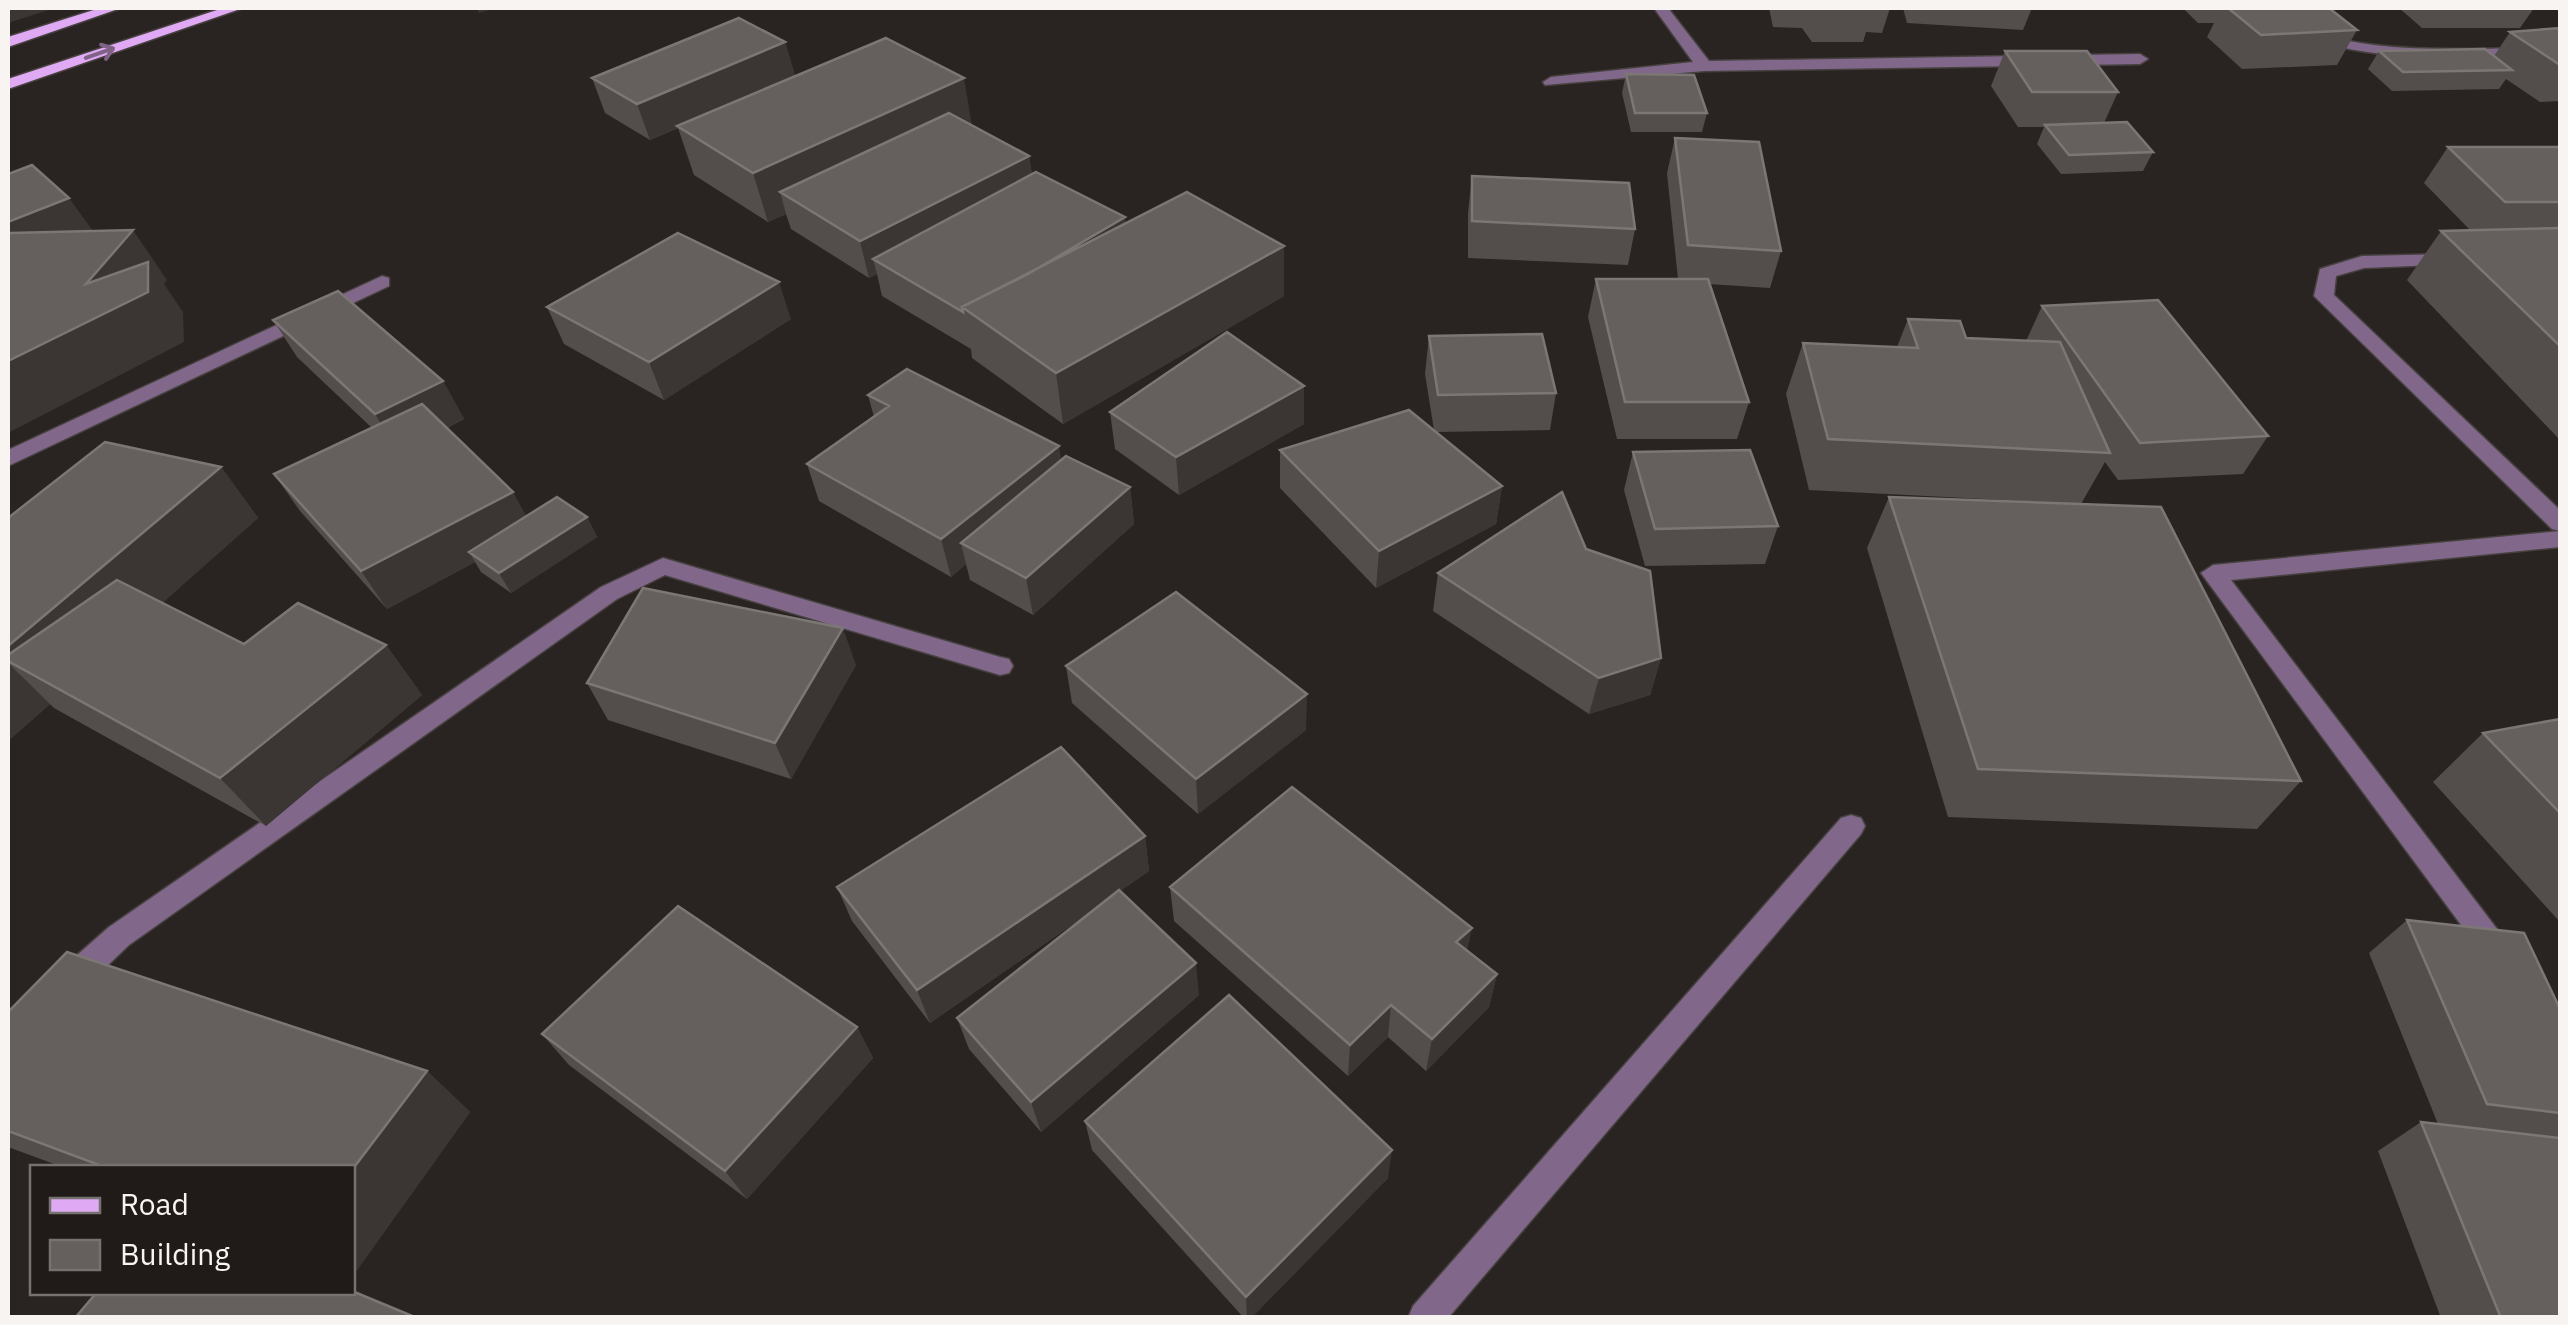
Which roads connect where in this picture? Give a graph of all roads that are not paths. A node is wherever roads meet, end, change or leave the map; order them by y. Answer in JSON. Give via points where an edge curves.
{"nodes":[{"id":1,"x":114,"y":8,"type":"edge"},
{"id":2,"x":236,"y":8,"type":"edge"},
{"id":3,"x":1660,"y":8,"type":"edge"},
{"id":4,"x":2263,"y":8,"type":"edge"},
{"id":5,"x":8,"y":42,"type":"edge"},
{"id":6,"x":2560,"y":52,"type":"edge"},
{"id":7,"x":2140,"y":59,"type":"dead end"},
{"id":8,"x":1704,"y":66,"type":"junction"},
{"id":9,"x":1552,"y":82,"type":"dead end"},
{"id":10,"x":8,"y":84,"type":"edge"},
{"id":11,"x":2481,"y":260,"type":"edge"},
{"id":12,"x":382,"y":282,"type":"dead end"},
{"id":13,"x":8,"y":459,"type":"edge"},
{"id":14,"x":2560,"y":523,"type":"edge"},
{"id":15,"x":2560,"y":539,"type":"edge"},
{"id":16,"x":1000,"y":666,"type":"dead end"},
{"id":17,"x":1851,"y":826,"type":"dead end"},
{"id":18,"x":2512,"y":972,"type":"edge"},
{"id":19,"x":50,"y":1000,"type":"edge"},
{"id":20,"x":1426,"y":1318,"type":"edge"}],
"edges":[{"from":1,"to":5,"type":"main road"},
{"from":10,"to":2,"type":"main road","one_way":true},
{"from":3,"to":8,"type":"street"},
{"from":4,"to":6,"type":"street","via":[[2325,41],[2373,50]]},
{"from":7,"to":8,"type":"street"},
{"from":8,"to":9,"type":"street"},
{"from":11,"to":14,"type":"street","via":[[2362,262],[2326,273],[2324,296]]},
{"from":12,"to":13,"type":"street"},
{"from":15,"to":18,"type":"street","via":[[2213,572]]},
{"from":16,"to":19,"type":"street","via":[[663,566],[609,594],[119,936]]},
{"from":17,"to":20,"type":"street"}]}
